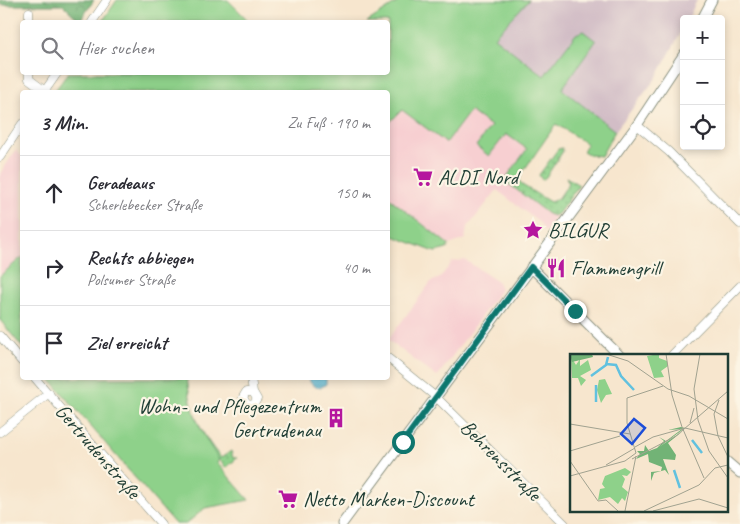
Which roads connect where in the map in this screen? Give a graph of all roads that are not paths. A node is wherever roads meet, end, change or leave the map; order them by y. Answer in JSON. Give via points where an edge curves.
{"nodes":[{"id":1,"x":107,"y":0,"type":"edge"},
{"id":2,"x":712,"y":0,"type":"edge"},
{"id":3,"x":29,"y":12,"type":"dead end"},
{"id":4,"x":704,"y":15,"type":"edge"},
{"id":5,"x":29,"y":20,"type":"edge"},
{"id":6,"x":93,"y":20,"type":"edge"},
{"id":7,"x":680,"y":60,"type":"edge"},
{"id":8,"x":29,"y":75,"type":"edge"},
{"id":9,"x":56,"y":75,"type":"edge"},
{"id":10,"x":43,"y":90,"type":"edge"},
{"id":11,"x":46,"y":90,"type":"edge"},
{"id":12,"x":637,"y":125,"type":"junction"},
{"id":13,"x":20,"y":127,"type":"edge"},
{"id":14,"x":0,"y":157,"type":"edge"},
{"id":15,"x":740,"y":224,"type":"edge"},
{"id":16,"x":531,"y":267,"type":"junction"},
{"id":17,"x":740,"y":286,"type":"edge"},
{"id":18,"x":0,"y":336,"type":"edge"},
{"id":19,"x":617,"y":354,"type":"edge"},
{"id":20,"x":673,"y":354,"type":"edge"},
{"id":21,"x":20,"y":360,"type":"edge"},
{"id":22,"x":390,"y":360,"type":"edge"},
{"id":23,"x":37,"y":380,"type":"edge"},
{"id":24,"x":251,"y":380,"type":"edge"},
{"id":25,"x":253,"y":392,"type":"dead end"},
{"id":26,"x":49,"y":394,"type":"junction"},
{"id":27,"x":436,"y":397,"type":"junction"},
{"id":28,"x":0,"y":432,"type":"edge"},
{"id":29,"x":728,"y":463,"type":"edge"},
{"id":30,"x":740,"y":472,"type":"edge"},
{"id":31,"x":158,"y":523,"type":"edge"},
{"id":32,"x":342,"y":524,"type":"edge"},
{"id":33,"x":565,"y":524,"type":"edge"}],
"edges":[{"from":1,"to":6,"type":"street"},
{"from":2,"to":4,"type":"street"},
{"from":3,"to":5,"type":"street"},
{"from":7,"to":12,"type":"street"},
{"from":8,"to":10,"type":"street","via":[[29,79]]},
{"from":9,"to":11,"type":"street"},
{"from":12,"to":15,"type":"street","via":[[669,152]]},
{"from":12,"to":16,"type":"street"},
{"from":13,"to":14,"type":"street"},
{"from":16,"to":19,"type":"street"},
{"from":16,"to":27,"type":"street"},
{"from":17,"to":20,"type":"street"},
{"from":18,"to":21,"type":"street"},
{"from":22,"to":27,"type":"street","name":"Behrensstraße"},
{"from":23,"to":26,"type":"street","name":"Gertrudenstraße"},
{"from":24,"to":25,"type":"street"},
{"from":26,"to":28,"type":"street"},
{"from":26,"to":31,"type":"street","name":"Gertrudenstraße"},
{"from":27,"to":32,"type":"street"},
{"from":27,"to":33,"type":"street","name":"Behrensstraße"},
{"from":29,"to":30,"type":"street"}]}
